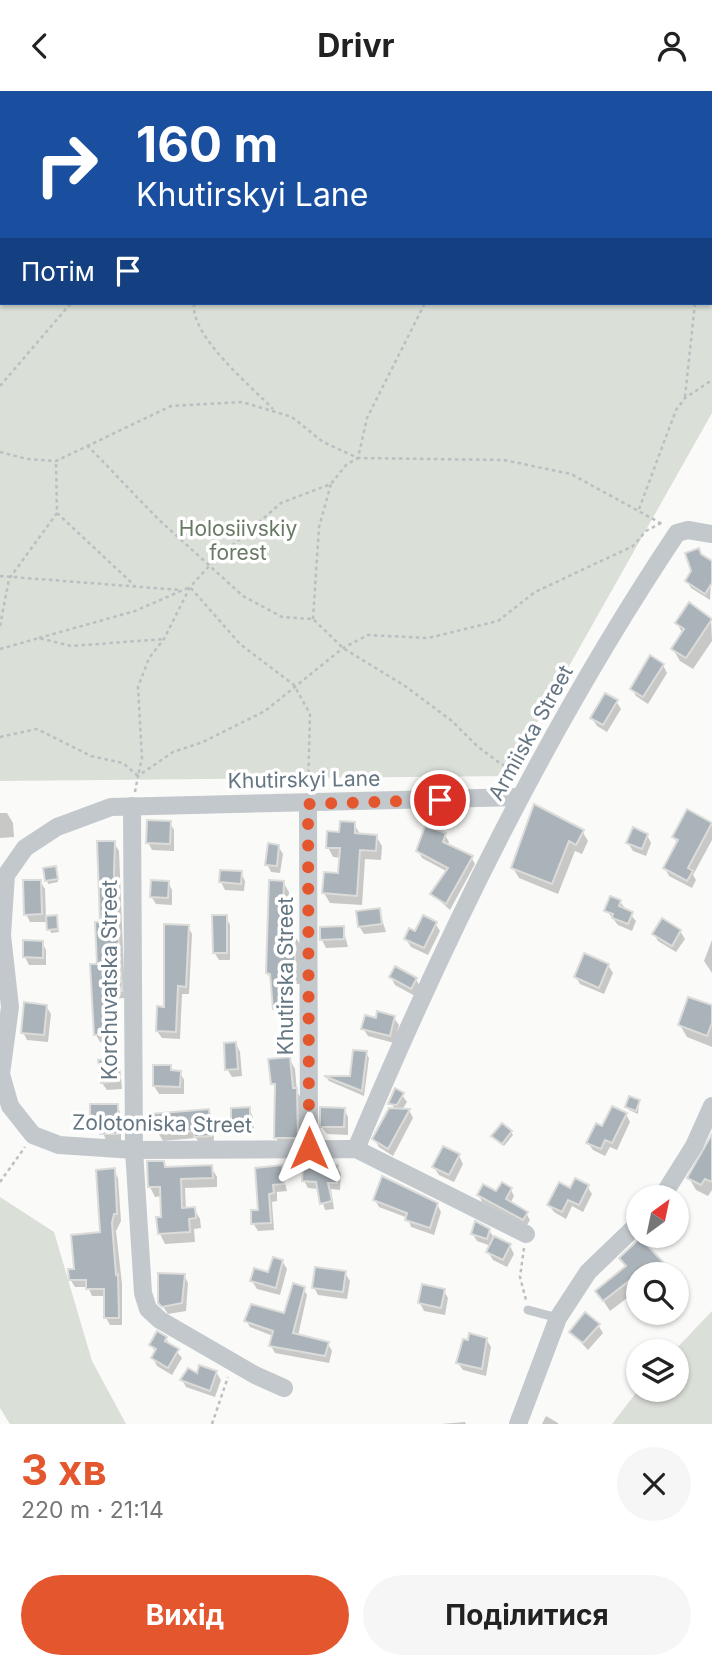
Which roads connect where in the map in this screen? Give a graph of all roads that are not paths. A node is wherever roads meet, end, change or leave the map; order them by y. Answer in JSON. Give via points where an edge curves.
{"nodes":[{"id":1,"x":712,"y":534,"type":"edge"},
{"id":2,"x":520,"y":797,"type":"junction"},
{"id":3,"x":308,"y":804,"type":"junction"},
{"id":4,"x":132,"y":806,"type":"junction"},
{"id":5,"x":712,"y":1106,"type":"edge"},
{"id":6,"x":309,"y":1148,"type":"junction"},
{"id":7,"x":356,"y":1149,"type":"junction"},
{"id":8,"x":134,"y":1150,"type":"junction"},
{"id":9,"x":670,"y":1185,"type":"edge"},
{"id":10,"x":526,"y":1234,"type":"road end"},
{"id":11,"x":626,"y":1235,"type":"edge"},
{"id":12,"x":528,"y":1310,"type":"road end"},
{"id":13,"x":558,"y":1318,"type":"junction"},
{"id":14,"x":284,"y":1388,"type":"dead end"},
{"id":15,"x":517,"y":1424,"type":"edge"}],
"edges":[{"from":1,"to":2,"type":"street","name":"Armiiska Street","via":[[677,533],[578,691]]},
{"from":2,"to":3,"type":"street","name":"Khutirskyi Lane"},
{"from":2,"to":7,"type":"street","name":"Armiiska Street","via":[[416,1007]]},
{"from":3,"to":4,"type":"street","name":"Khutirskyi Lane"},
{"from":3,"to":6,"type":"street","name":"Khutirska Street"},
{"from":4,"to":8,"type":"street","name":"Korchuvatska Street"},
{"from":4,"to":8,"type":"street","name":"Zolotoniska Street","via":[[99,810],[57,827],[25,848],[6,875],[2,935],[10,1007],[1,1074],[10,1106],[33,1135],[59,1145]]},
{"from":5,"to":9,"type":"street"},
{"from":6,"to":7,"type":"street","name":"Zolotoniska Street"},
{"from":6,"to":8,"type":"street","name":"Zolotoniska Street"},
{"from":7,"to":10,"type":"street","name":"Zolotoniska Street"},
{"from":8,"to":14,"type":"street","name":"Korchuvatska Street","via":[[142,1293],[148,1309]]},
{"from":11,"to":13,"type":"street","via":[[588,1272]]},
{"from":12,"to":13,"type":"lane"},
{"from":13,"to":15,"type":"street"}]}
